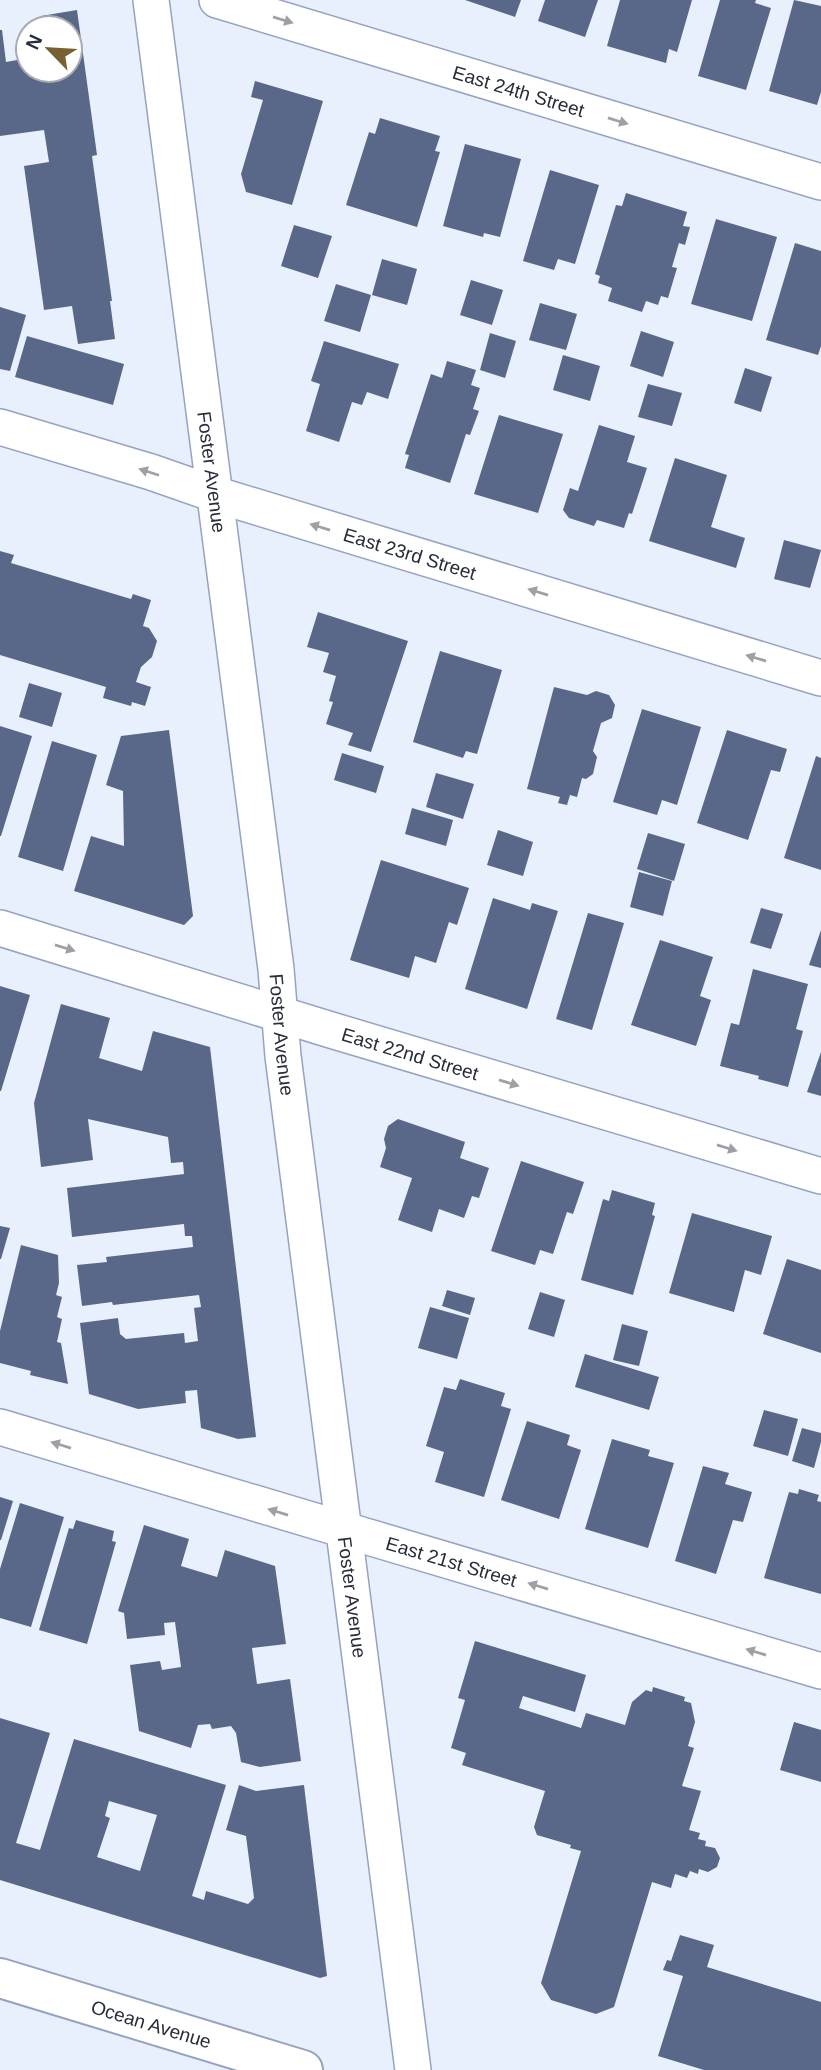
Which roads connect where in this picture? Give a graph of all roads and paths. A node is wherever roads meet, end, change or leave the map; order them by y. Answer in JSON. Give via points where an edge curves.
{"nodes":[{"id":1,"x":151,"y":0,"type":"edge"},
{"id":2,"x":217,"y":0,"type":"edge"},
{"id":3,"x":821,"y":182,"type":"edge"},
{"id":4,"x":0,"y":427,"type":"edge"},
{"id":5,"x":214,"y":494,"type":"junction"},
{"id":6,"x":821,"y":678,"type":"edge"},
{"id":7,"x":0,"y":928,"type":"edge"},
{"id":8,"x":280,"y":1014,"type":"junction"},
{"id":9,"x":821,"y":1176,"type":"edge"},
{"id":10,"x":0,"y":1427,"type":"edge"},
{"id":11,"x":344,"y":1530,"type":"junction"},
{"id":12,"x":821,"y":1671,"type":"edge"},
{"id":13,"x":0,"y":1979,"type":"edge"},
{"id":14,"x":303,"y":2070,"type":"edge"},
{"id":15,"x":413,"y":2070,"type":"edge"}],
"edges":[{"from":1,"to":5,"type":"street","name":"Foster Avenue"},
{"from":2,"to":3,"type":"street","name":"East 24th Street","one_way":true},
{"from":5,"to":4,"type":"street","name":"East 23rd Street","one_way":true},
{"from":6,"to":5,"type":"street","name":"East 23rd Street","one_way":true},
{"from":5,"to":8,"type":"street","name":"Foster Avenue"},
{"from":7,"to":8,"type":"street","name":"East 22nd Street","one_way":true},
{"from":8,"to":9,"type":"street","name":"East 22nd Street","one_way":true},
{"from":8,"to":11,"type":"street","name":"Foster Avenue"},
{"from":11,"to":10,"type":"street","name":"East 21st Street","one_way":true},
{"from":12,"to":11,"type":"street","name":"East 21st Street","one_way":true},
{"from":11,"to":15,"type":"street","name":"Foster Avenue"},
{"from":13,"to":14,"type":"main road","name":"Ocean Avenue"}]}
